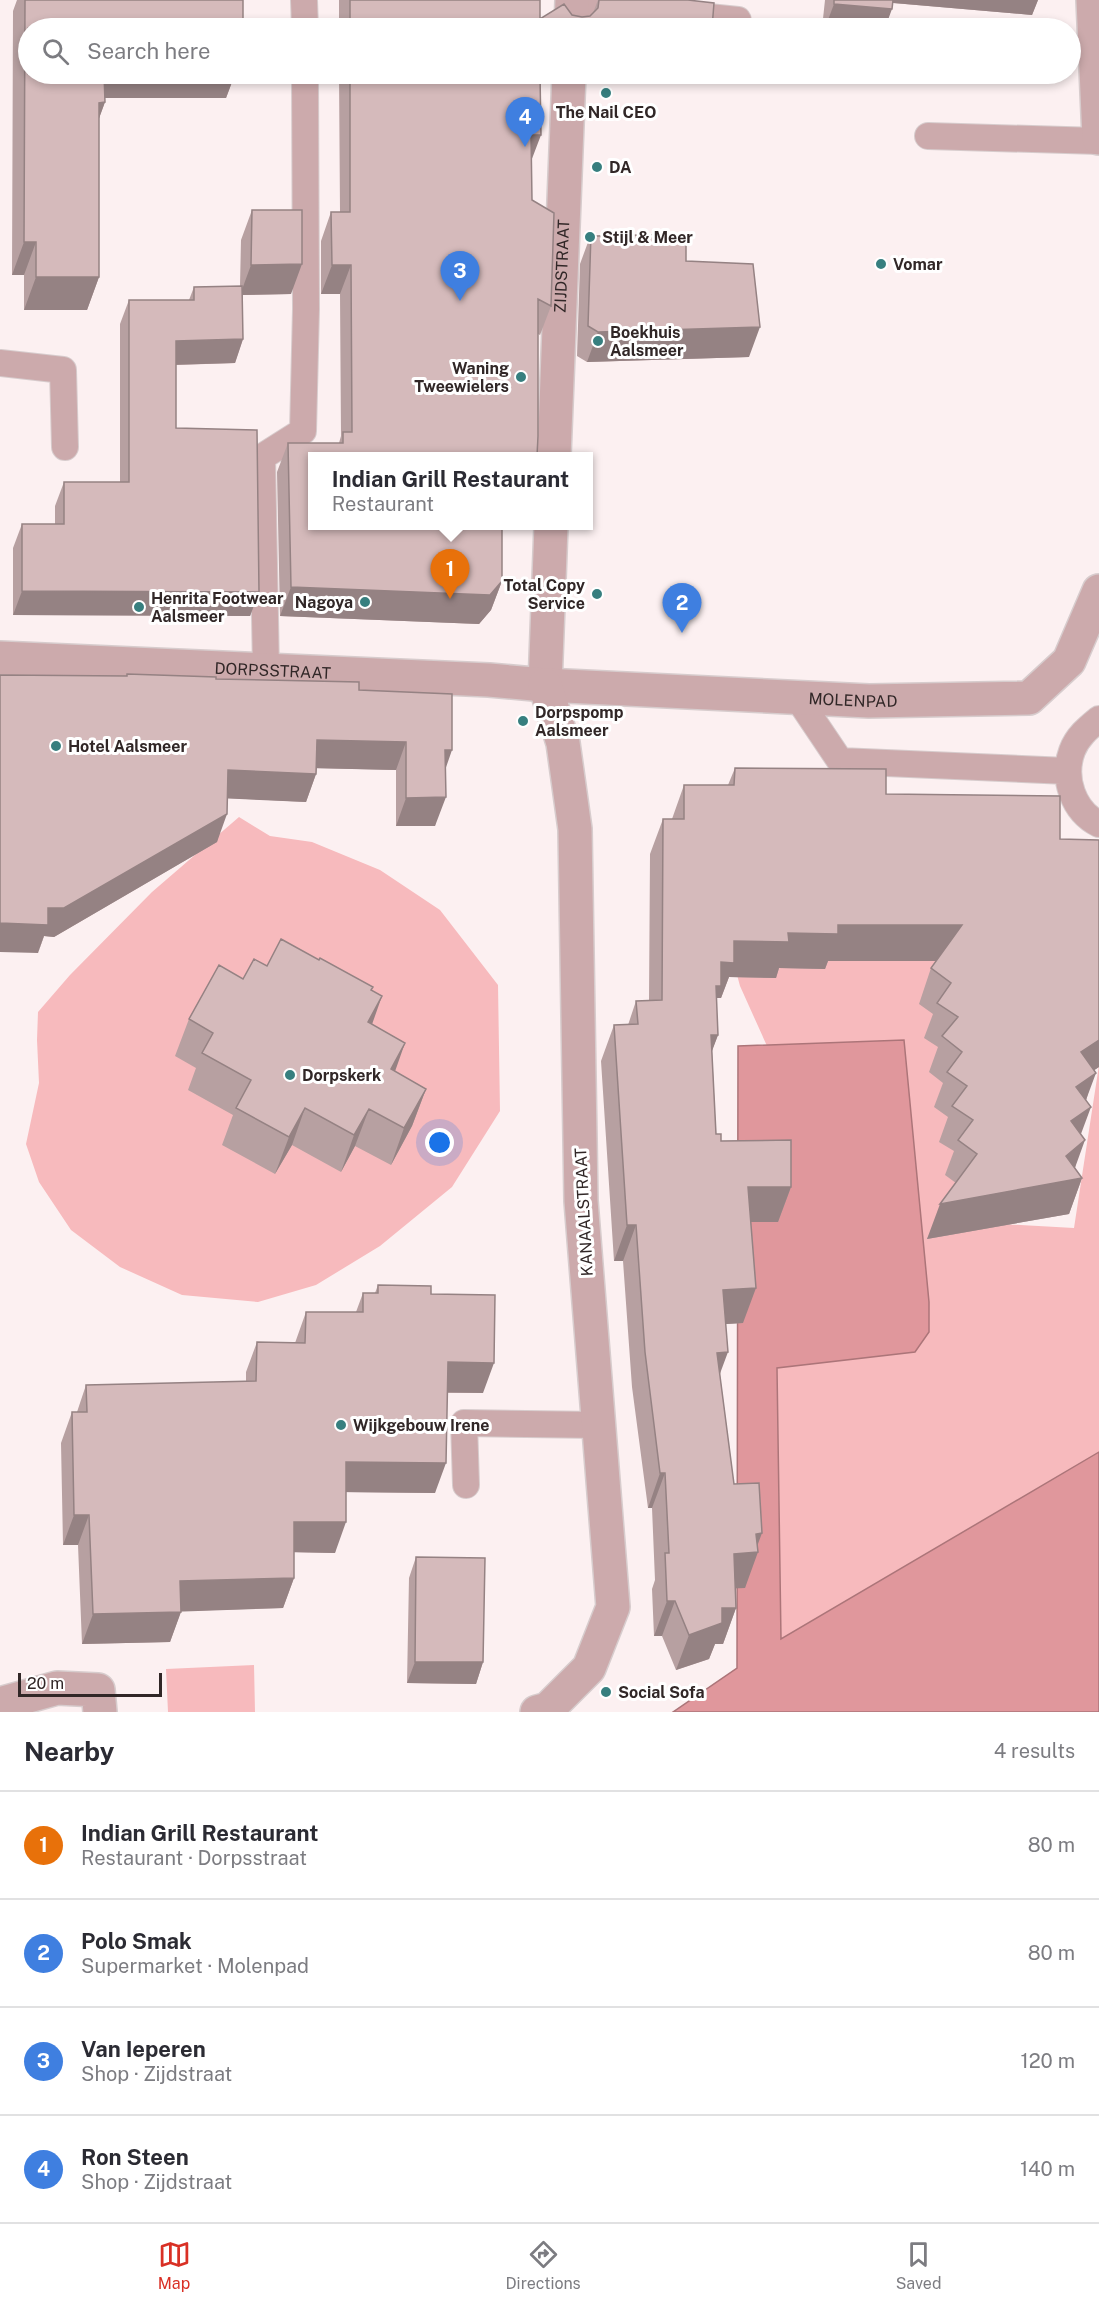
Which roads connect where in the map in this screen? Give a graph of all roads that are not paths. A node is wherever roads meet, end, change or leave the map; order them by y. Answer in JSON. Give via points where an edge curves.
{"nodes":[{"id":1,"x":304,"y":0,"type":"edge"},
{"id":2,"x":1093,"y":0,"type":"edge"},
{"id":3,"x":572,"y":11,"type":"edge"},
{"id":4,"x":305,"y":18,"type":"edge"},
{"id":5,"x":701,"y":18,"type":"edge"},
{"id":6,"x":305,"y":84,"type":"edge"},
{"id":7,"x":569,"y":84,"type":"edge"},
{"id":8,"x":928,"y":136,"type":"dead end"},
{"id":9,"x":1099,"y":140,"type":"edge"},
{"id":10,"x":0,"y":363,"type":"edge"},
{"id":11,"x":65,"y":447,"type":"dead end"},
{"id":12,"x":554,"y":452,"type":"edge"},
{"id":13,"x":551,"y":530,"type":"edge"},
{"id":14,"x":1099,"y":591,"type":"edge"},
{"id":15,"x":0,"y":658,"type":"edge"},
{"id":16,"x":266,"y":670,"type":"junction"},
{"id":17,"x":545,"y":685,"type":"junction"},
{"id":18,"x":797,"y":697,"type":"junction"},
{"id":19,"x":1099,"y":719,"type":"edge"},
{"id":20,"x":1067,"y":771,"type":"junction"},
{"id":21,"x":1099,"y":824,"type":"edge"},
{"id":22,"x":598,"y":1425,"type":"junction"},
{"id":23,"x":466,"y":1485,"type":"dead end"},
{"id":24,"x":0,"y":1704,"type":"edge"},
{"id":25,"x":100,"y":1712,"type":"edge"},
{"id":26,"x":537,"y":1712,"type":"edge"}],
"edges":[{"from":1,"to":4,"type":"lane"},
{"from":2,"to":9,"type":"street"},
{"from":3,"to":5,"type":"lane"},
{"from":6,"to":16,"type":"lane","via":[[303,431],[262,457]]},
{"from":7,"to":12,"type":"street","name":"ZIJDSTRAAT"},
{"from":8,"to":9,"type":"lane"},
{"from":10,"to":11,"type":"lane","via":[[63,370]]},
{"from":13,"to":17,"type":"street"},
{"from":14,"to":18,"type":"street","name":"MOLENPAD","via":[[1069,661],[1029,698],[869,701]]},
{"from":15,"to":16,"type":"street","name":"DORPSSTRAAT"},
{"from":16,"to":17,"type":"street","name":"DORPSSTRAAT"},
{"from":17,"to":18,"type":"street","name":"MOLENPAD"},
{"from":17,"to":22,"type":"street","name":"KANAALSTRAAT","via":[[563,743],[575,830],[581,1201]]},
{"from":18,"to":20,"type":"lane","via":[[840,760]]},
{"from":19,"to":20,"type":"lane","via":[[1077,741]]},
{"from":20,"to":21,"type":"lane","via":[[1080,810]]},
{"from":22,"to":23,"type":"lane","via":[[464,1423]]},
{"from":22,"to":26,"type":"street","name":"KANAALSTRAAT","via":[[613,1607],[589,1668],[548,1709]]},
{"from":24,"to":25,"type":"street","via":[[57,1688],[98,1690]]}]}
